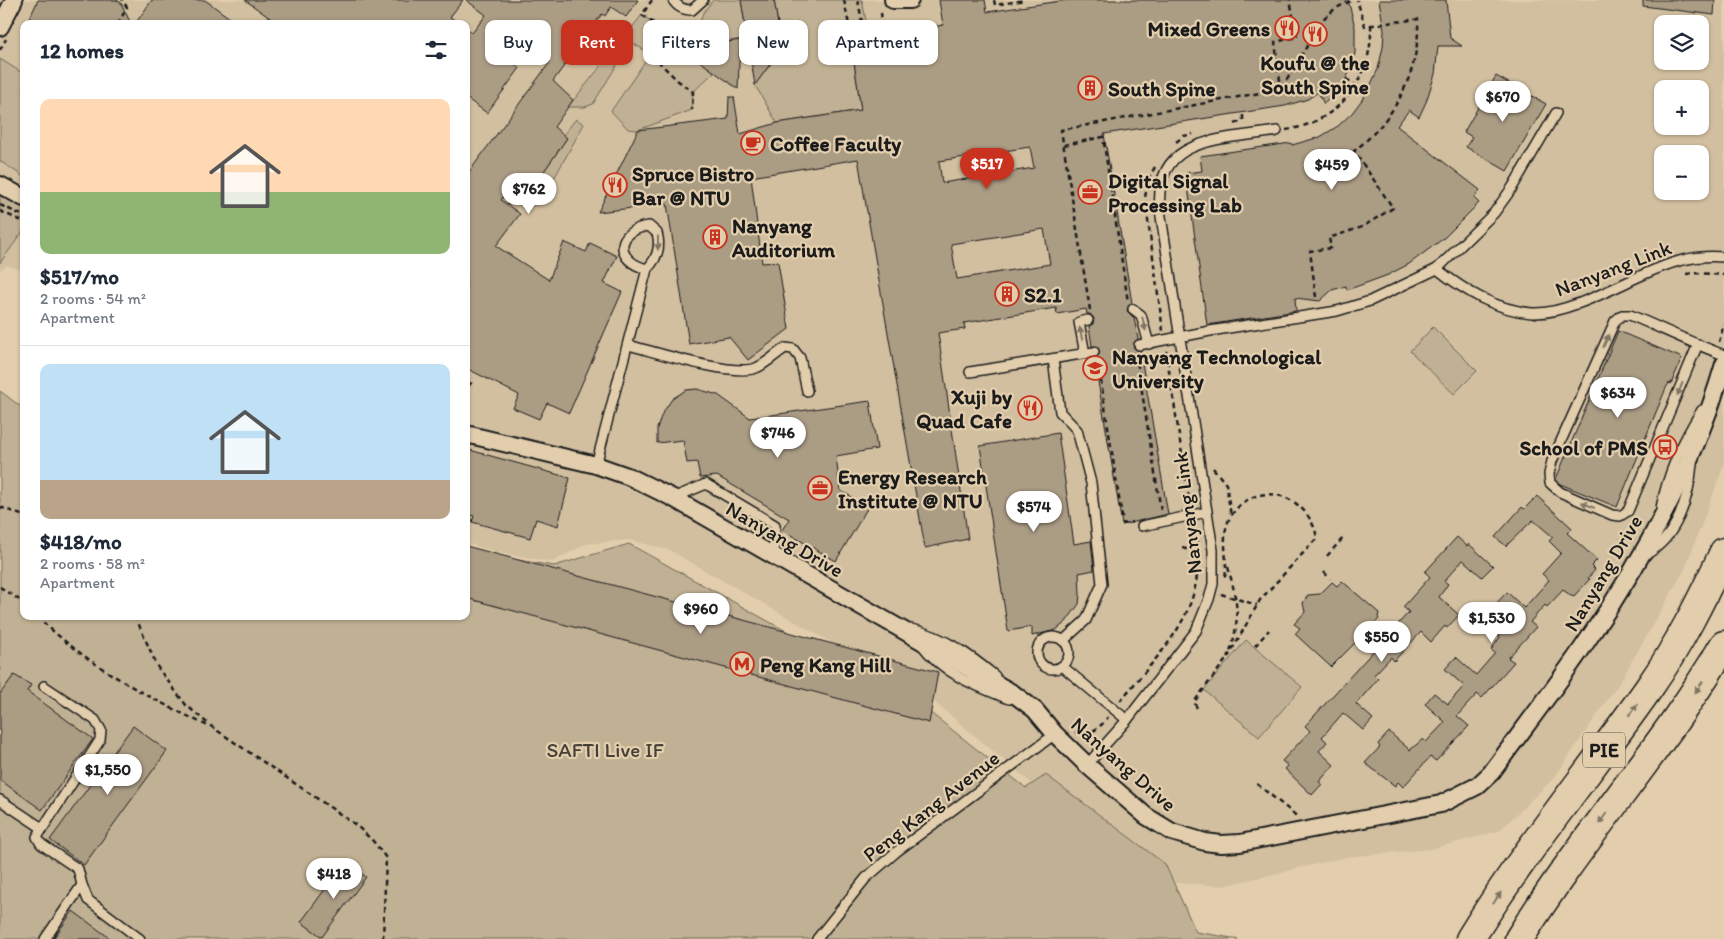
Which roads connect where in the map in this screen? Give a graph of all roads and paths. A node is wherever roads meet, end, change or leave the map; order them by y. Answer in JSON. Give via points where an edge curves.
{"nodes":[{"id":1,"x":14,"y":0,"type":"edge"},
{"id":2,"x":122,"y":0,"type":"edge"},
{"id":3,"x":652,"y":0,"type":"edge"},
{"id":4,"x":673,"y":0,"type":"edge"},
{"id":5,"x":703,"y":0,"type":"edge"},
{"id":6,"x":844,"y":0,"type":"edge"},
{"id":7,"x":858,"y":0,"type":"edge"},
{"id":8,"x":894,"y":0,"type":"edge"},
{"id":9,"x":910,"y":0,"type":"edge"},
{"id":10,"x":994,"y":0,"type":"edge"},
{"id":11,"x":1025,"y":0,"type":"edge"},
{"id":12,"x":1290,"y":0,"type":"edge"},
{"id":13,"x":1352,"y":0,"type":"edge"},
{"id":14,"x":1357,"y":0,"type":"edge"},
{"id":15,"x":881,"y":13,"type":"dead end"},
{"id":16,"x":120,"y":20,"type":"edge"},
{"id":17,"x":848,"y":20,"type":"edge"},
{"id":18,"x":862,"y":20,"type":"edge"},
{"id":19,"x":882,"y":20,"type":"edge"},
{"id":20,"x":1371,"y":25,"type":"junction"},
{"id":21,"x":0,"y":27,"type":"edge"},
{"id":22,"x":1346,"y":79,"type":"dead end"},
{"id":23,"x":1357,"y":86,"type":"junction"},
{"id":24,"x":1281,"y":89,"type":"junction"},
{"id":25,"x":1365,"y":91,"type":"dead end"},
{"id":26,"x":692,"y":110,"type":"dead end"},
{"id":27,"x":1243,"y":113,"type":"dead end"},
{"id":28,"x":1556,"y":113,"type":"dead end"},
{"id":29,"x":1230,"y":125,"type":"dead end"},
{"id":30,"x":1278,"y":131,"type":"joint"},
{"id":31,"x":1199,"y":132,"type":"dead end"},
{"id":32,"x":1176,"y":142,"type":"dead end"},
{"id":33,"x":1064,"y":145,"type":"junction"},
{"id":34,"x":1156,"y":164,"type":"dead end"},
{"id":35,"x":0,"y":185,"type":"edge"},
{"id":36,"x":20,"y":196,"type":"edge"},
{"id":37,"x":0,"y":204,"type":"edge"},
{"id":38,"x":0,"y":210,"type":"edge"},
{"id":39,"x":20,"y":214,"type":"edge"},
{"id":40,"x":20,"y":220,"type":"edge"},
{"id":41,"x":1724,"y":257,"type":"edge"},
{"id":42,"x":646,"y":268,"type":"junction"},
{"id":43,"x":1437,"y":269,"type":"junction"},
{"id":44,"x":1686,"y":274,"type":"dead end"},
{"id":45,"x":1724,"y":275,"type":"edge"},
{"id":46,"x":1316,"y":297,"type":"dead end"},
{"id":47,"x":1131,"y":310,"type":"joint"},
{"id":48,"x":1090,"y":320,"type":"joint"},
{"id":49,"x":1724,"y":324,"type":"edge"},
{"id":50,"x":1180,"y":338,"type":"junction"},
{"id":51,"x":1164,"y":341,"type":"junction"},
{"id":52,"x":1148,"y":344,"type":"junction"},
{"id":53,"x":1698,"y":344,"type":"junction"},
{"id":54,"x":628,"y":345,"type":"junction"},
{"id":55,"x":1137,"y":346,"type":"joint"},
{"id":56,"x":1722,"y":357,"type":"edge"},
{"id":57,"x":1053,"y":359,"type":"junction"},
{"id":58,"x":1098,"y":361,"type":"dead end"},
{"id":59,"x":970,"y":372,"type":"dead end"},
{"id":60,"x":1716,"y":390,"type":"junction"},
{"id":61,"x":808,"y":391,"type":"dead end"},
{"id":62,"x":470,"y":429,"type":"edge"},
{"id":63,"x":470,"y":435,"type":"edge"},
{"id":64,"x":484,"y":439,"type":"junction"},
{"id":65,"x":1693,"y":454,"type":"junction"},
{"id":66,"x":596,"y":465,"type":"junction"},
{"id":67,"x":1213,"y":468,"type":"dead end"},
{"id":68,"x":673,"y":498,"type":"junction"},
{"id":69,"x":0,"y":507,"type":"edge"},
{"id":70,"x":1207,"y":512,"type":"junction"},
{"id":71,"x":20,"y":514,"type":"edge"},
{"id":72,"x":1162,"y":516,"type":"dead end"},
{"id":73,"x":1192,"y":516,"type":"junction"},
{"id":74,"x":1231,"y":516,"type":"junction"},
{"id":75,"x":1137,"y":524,"type":"joint"},
{"id":76,"x":1657,"y":525,"type":"junction"},
{"id":77,"x":1343,"y":538,"type":"dead end"},
{"id":78,"x":1182,"y":548,"type":"dead end"},
{"id":79,"x":1724,"y":552,"type":"edge"},
{"id":80,"x":1327,"y":556,"type":"dead end"},
{"id":81,"x":774,"y":558,"type":"junction"},
{"id":82,"x":1198,"y":559,"type":"junction"},
{"id":83,"x":1637,"y":559,"type":"junction"},
{"id":84,"x":1228,"y":564,"type":"junction"},
{"id":85,"x":1324,"y":572,"type":"dead end"},
{"id":86,"x":1606,"y":572,"type":"dead end"},
{"id":87,"x":1614,"y":577,"type":"dead end"},
{"id":88,"x":1330,"y":579,"type":"dead end"},
{"id":89,"x":1224,"y":584,"type":"dead end"},
{"id":90,"x":0,"y":587,"type":"edge"},
{"id":91,"x":1222,"y":589,"type":"dead end"},
{"id":92,"x":1221,"y":594,"type":"junction"},
{"id":93,"x":1236,"y":598,"type":"junction"},
{"id":94,"x":20,"y":600,"type":"edge"},
{"id":95,"x":1220,"y":603,"type":"dead end"},
{"id":96,"x":1257,"y":605,"type":"junction"},
{"id":97,"x":42,"y":620,"type":"edge"},
{"id":98,"x":137,"y":620,"type":"edge"},
{"id":99,"x":894,"y":626,"type":"junction"},
{"id":100,"x":1269,"y":630,"type":"dead end"},
{"id":101,"x":917,"y":639,"type":"junction"},
{"id":102,"x":1063,"y":641,"type":"junction"},
{"id":103,"x":1724,"y":645,"type":"edge"},
{"id":104,"x":1256,"y":646,"type":"dead end"},
{"id":105,"x":1228,"y":657,"type":"junction"},
{"id":106,"x":1062,"y":666,"type":"junction"},
{"id":107,"x":44,"y":686,"type":"dead end"},
{"id":108,"x":1014,"y":694,"type":"junction"},
{"id":109,"x":1197,"y":708,"type":"dead end"},
{"id":110,"x":1034,"y":710,"type":"junction"},
{"id":111,"x":1113,"y":710,"type":"junction"},
{"id":112,"x":1127,"y":720,"type":"junction"},
{"id":113,"x":212,"y":727,"type":"junction"},
{"id":114,"x":1055,"y":734,"type":"junction"},
{"id":115,"x":1087,"y":765,"type":"junction"},
{"id":116,"x":1257,"y":784,"type":"dead end"},
{"id":117,"x":0,"y":800,"type":"edge"},
{"id":118,"x":1292,"y":820,"type":"dead end"},
{"id":119,"x":42,"y":828,"type":"junction"},
{"id":120,"x":82,"y":885,"type":"junction"},
{"id":121,"x":45,"y":939,"type":"edge"},
{"id":122,"x":140,"y":939,"type":"edge"},
{"id":123,"x":384,"y":939,"type":"edge"},
{"id":124,"x":817,"y":939,"type":"edge"},
{"id":125,"x":1470,"y":939,"type":"edge"},
{"id":126,"x":1519,"y":939,"type":"edge"}],
"edges":[{"from":1,"to":21,"type":"street"},
{"from":2,"to":16,"type":"path","via":[[127,7]]},
{"from":3,"to":26,"type":"path","via":[[642,15],[668,33],[657,46],[660,63],[692,92]]},
{"from":4,"to":5,"type":"lane","via":[[676,6],[692,10]]},
{"from":6,"to":17,"type":"path"},
{"from":7,"to":18,"type":"path"},
{"from":8,"to":9,"type":"street"},
{"from":10,"to":11,"type":"path","via":[[995,5]]},
{"from":12,"to":24,"type":"path","via":[[1297,37],[1275,42]]},
{"from":13,"to":24,"type":"path","via":[[1323,19]]},
{"from":14,"to":20,"type":"path","via":[[1364,26]]},
{"from":15,"to":19,"type":"path"},
{"from":20,"to":23,"type":"path","via":[[1372,39]]},
{"from":20,"to":46,"type":"path","via":[[1418,19],[1419,37],[1404,93],[1384,122],[1354,151],[1393,208],[1362,227],[1329,238],[1331,248],[1310,251]]},
{"from":22,"to":23,"type":"path"},
{"from":23,"to":25,"type":"path"},
{"from":23,"to":30,"type":"path","via":[[1341,105],[1321,120],[1301,128]]},
{"from":24,"to":33,"type":"path","via":[[1061,130]]},
{"from":27,"to":29,"type":"path","via":[[1238,124]]},
{"from":28,"to":43,"type":"lane","via":[[1494,213]]},
{"from":30,"to":50,"type":"lane","name":"Nanyang Link","via":[[1203,143],[1183,151],[1167,165],[1158,192]]},
{"from":31,"to":32,"type":"path"},
{"from":33,"to":47,"type":"path","via":[[1103,137]]},
{"from":33,"to":48,"type":"path"},
{"from":34,"to":51,"type":"path","via":[[1148,179],[1145,198]]},
{"from":35,"to":36,"type":"street"},
{"from":37,"to":39,"type":"path"},
{"from":38,"to":40,"type":"path"},
{"from":41,"to":43,"type":"lane","name":"Nanyang Link","via":[[1686,258],[1587,300],[1534,313],[1489,302],[1461,288]]},
{"from":42,"to":42,"type":"lane","one_way":true,"via":[[638,267],[629,260],[622,245],[628,233],[649,226],[657,233],[659,249]]},
{"from":42,"to":54,"type":"lane"},
{"from":43,"to":50,"type":"lane","via":[[1370,301],[1337,311]]},
{"from":44,"to":45,"type":"path"},
{"from":47,"to":52,"type":"lane","one_way":true,"via":[[1141,315]]},
{"from":57,"to":48,"type":"lane","one_way":true,"via":[[1089,353],[1078,322]]},
{"from":49,"to":56,"type":"path"},
{"from":50,"to":51,"type":"lane"},
{"from":50,"to":70,"type":"lane","name":"Nanyang Link"},
{"from":51,"to":52,"type":"lane"},
{"from":51,"to":73,"type":"path"},
{"from":52,"to":55,"type":"lane"},
{"from":53,"to":53,"type":"lane","one_way":true,"via":[[1628,511],[1620,516],[1612,515],[1560,492],[1550,483],[1552,461],[1615,321],[1622,315],[1630,316]]},
{"from":53,"to":56,"type":"lane"},
{"from":54,"to":61,"type":"lane","via":[[709,366],[743,370],[757,368],[785,348],[794,349],[800,358]]},
{"from":54,"to":66,"type":"lane"},
{"from":55,"to":72,"type":"path"},
{"from":56,"to":60,"type":"street","name":"Nanyang Drive"},
{"from":57,"to":59,"type":"lane"},
{"from":57,"to":102,"type":"lane","via":[[1060,412],[1077,430],[1091,483],[1102,584],[1086,620]]},
{"from":58,"to":75,"type":"path","via":[[1124,524]]},
{"from":60,"to":65,"type":"street","name":"Nanyang Drive"},
{"from":60,"to":76,"type":"lane","via":[[1682,444],[1663,495]]},
{"from":62,"to":64,"type":"lane"},
{"from":63,"to":64,"type":"street","name":"Nanyang Drive"},
{"from":64,"to":66,"type":"street","name":"Nanyang Drive"},
{"from":65,"to":76,"type":"street","name":"Nanyang Drive"},
{"from":65,"to":83,"type":"lane","via":[[1691,481],[1683,509],[1658,545]]},
{"from":66,"to":68,"type":"street","name":"Nanyang Drive"},
{"from":67,"to":74,"type":"path","via":[[1226,484]]},
{"from":68,"to":81,"type":"street","name":"Nanyang Drive"},
{"from":68,"to":81,"type":"lane","via":[[706,484],[775,525]]},
{"from":69,"to":71,"type":"path"},
{"from":70,"to":73,"type":"lane"},
{"from":70,"to":112,"type":"lane","name":"Nanyang Link","via":[[1214,570],[1204,614],[1192,637]]},
{"from":73,"to":75,"type":"lane"},
{"from":73,"to":82,"type":"path"},
{"from":74,"to":84,"type":"path","via":[[1224,534]]},
{"from":74,"to":96,"type":"path","via":[[1245,503],[1262,495],[1281,496],[1297,503],[1315,528],[1317,538]]},
{"from":76,"to":83,"type":"street","name":"Nanyang Drive"},
{"from":77,"to":80,"type":"path"},
{"from":78,"to":82,"type":"path","via":[[1190,550]]},
{"from":125,"to":79,"type":"highway","number":"PIE","one_way":true,"via":[[1542,832],[1650,687],[1671,655]]},
{"from":81,"to":99,"type":"street","name":"Nanyang Drive"},
{"from":82,"to":111,"type":"path","via":[[1192,604],[1183,622]]},
{"from":83,"to":115,"type":"street","name":"Nanyang Drive","via":[[1587,642],[1491,773],[1477,786],[1441,804],[1221,844],[1189,838],[1157,823]]},
{"from":84,"to":89,"type":"path"},
{"from":84,"to":93,"type":"path"},
{"from":85,"to":88,"type":"path"},
{"from":86,"to":87,"type":"path"},
{"from":90,"to":94,"type":"path"},
{"from":91,"to":92,"type":"path"},
{"from":92,"to":93,"type":"path"},
{"from":92,"to":95,"type":"path"},
{"from":93,"to":96,"type":"path"},
{"from":93,"to":105,"type":"path","via":[[1235,635]]},
{"from":96,"to":105,"type":"path"},
{"from":97,"to":113,"type":"path","via":[[81,653],[134,688]]},
{"from":98,"to":113,"type":"path","via":[[158,668],[186,705]]},
{"from":99,"to":101,"type":"street","name":"Nanyang Drive"},
{"from":99,"to":108,"type":"lane","via":[[942,639],[979,662]]},
{"from":100,"to":104,"type":"path"},
{"from":101,"to":108,"type":"street","name":"Nanyang Drive"},
{"from":101,"to":110,"type":"lane","via":[[947,671]]},
{"from":102,"to":106,"type":"lane","via":[[1069,652]]},
{"from":102,"to":106,"type":"lane","via":[[1052,637],[1044,639],[1037,654],[1046,667]]},
{"from":103,"to":126,"type":"highway","number":"PIE","one_way":true,"via":[[1680,716],[1588,838]]},
{"from":105,"to":109,"type":"path","via":[[1194,702]]},
{"from":106,"to":111,"type":"lane"},
{"from":107,"to":119,"type":"lane","via":[[95,720],[101,730],[100,740]]},
{"from":108,"to":110,"type":"street","name":"Nanyang Drive"},
{"from":110,"to":114,"type":"street","name":"Nanyang Drive"},
{"from":111,"to":112,"type":"lane"},
{"from":112,"to":115,"type":"lane","name":"Nanyang Link"},
{"from":113,"to":123,"type":"path","via":[[356,825],[374,841],[386,858]]},
{"from":114,"to":115,"type":"street","name":"Nanyang Drive"},
{"from":114,"to":124,"type":"lane","name":"Peng Kang Avenue","via":[[896,852],[866,878]]},
{"from":116,"to":118,"type":"path","via":[[1300,818]]},
{"from":117,"to":119,"type":"lane"},
{"from":119,"to":120,"type":"lane","via":[[37,836],[41,844],[78,869]]},
{"from":120,"to":121,"type":"lane"},
{"from":120,"to":122,"type":"lane","via":[[88,900]]}]}
